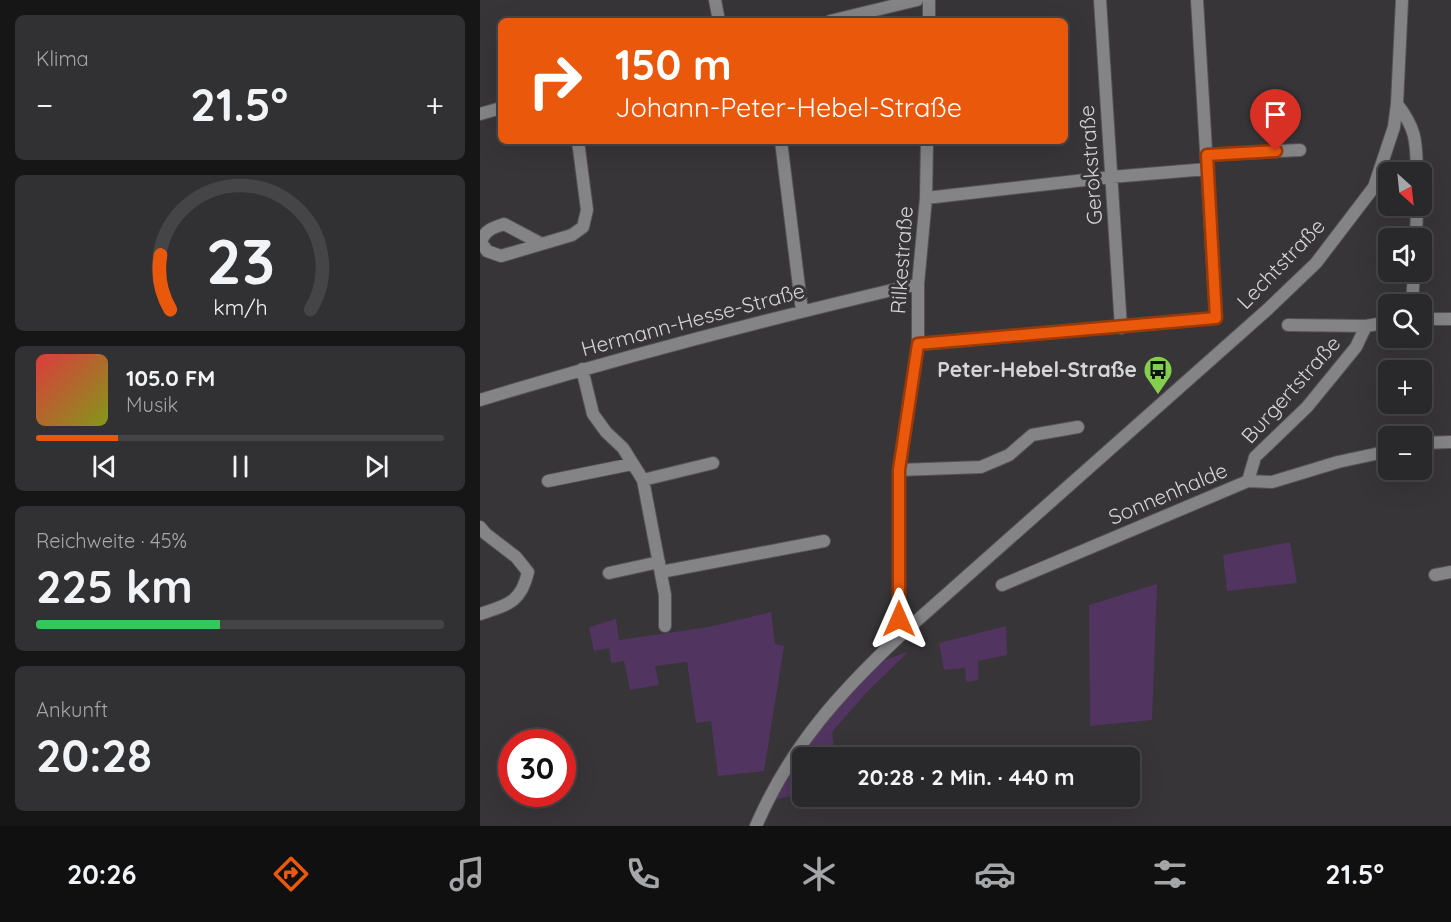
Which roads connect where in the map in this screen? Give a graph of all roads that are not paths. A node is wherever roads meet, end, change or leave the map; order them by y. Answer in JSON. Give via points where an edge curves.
{"nodes":[{"id":1,"x":715,"y":0,"type":"edge"},
{"id":2,"x":917,"y":0,"type":"edge"},
{"id":3,"x":929,"y":0,"type":"edge"},
{"id":4,"x":1100,"y":0,"type":"edge"},
{"id":5,"x":1197,"y":0,"type":"edge"},
{"id":6,"x":1402,"y":0,"type":"edge"},
{"id":7,"x":718,"y":18,"type":"edge"},
{"id":8,"x":842,"y":18,"type":"edge"},
{"id":9,"x":928,"y":18,"type":"edge"},
{"id":10,"x":1398,"y":105,"type":"junction"},
{"id":11,"x":498,"y":109,"type":"edge"},
{"id":12,"x":480,"y":114,"type":"edge"},
{"id":13,"x":578,"y":144,"type":"edge"},
{"id":14,"x":781,"y":144,"type":"edge"},
{"id":15,"x":927,"y":144,"type":"edge"},
{"id":16,"x":1300,"y":150,"type":"dead end"},
{"id":17,"x":1207,"y":155,"type":"junction"},
{"id":18,"x":1417,"y":162,"type":"edge"},
{"id":19,"x":1207,"y":169,"type":"junction"},
{"id":20,"x":1111,"y":177,"type":"junction"},
{"id":21,"x":926,"y":198,"type":"junction"},
{"id":22,"x":540,"y":243,"type":"dead end"},
{"id":23,"x":918,"y":284,"type":"junction"},
{"id":24,"x":802,"y":311,"type":"junction"},
{"id":25,"x":1432,"y":319,"type":"edge"},
{"id":26,"x":1451,"y":319,"type":"edge"},
{"id":27,"x":1378,"y":324,"type":"edge"},
{"id":28,"x":1288,"y":325,"type":"dead end"},
{"id":29,"x":1366,"y":326,"type":"junction"},
{"id":30,"x":1121,"y":328,"type":"junction"},
{"id":31,"x":918,"y":344,"type":"junction"},
{"id":32,"x":582,"y":369,"type":"junction"},
{"id":33,"x":480,"y":400,"type":"edge"},
{"id":34,"x":1078,"y":427,"type":"dead end"},
{"id":35,"x":1451,"y":442,"type":"edge"},
{"id":36,"x":1432,"y":443,"type":"edge"},
{"id":37,"x":1378,"y":453,"type":"edge"},
{"id":38,"x":713,"y":463,"type":"dead end"},
{"id":39,"x":632,"y":464,"type":"junction"},
{"id":40,"x":899,"y":470,"type":"junction"},
{"id":41,"x":643,"y":480,"type":"junction"},
{"id":42,"x":548,"y":481,"type":"dead end"},
{"id":43,"x":1248,"y":481,"type":"junction"},
{"id":44,"x":480,"y":527,"type":"edge"},
{"id":45,"x":824,"y":541,"type":"dead end"},
{"id":46,"x":660,"y":567,"type":"junction"},
{"id":47,"x":1451,"y":572,"type":"edge"},
{"id":48,"x":609,"y":573,"type":"dead end"},
{"id":49,"x":1435,"y":575,"type":"dead end"},
{"id":50,"x":1002,"y":585,"type":"dead end"},
{"id":51,"x":480,"y":614,"type":"edge"},
{"id":52,"x":665,"y":626,"type":"dead end"},
{"id":53,"x":904,"y":632,"type":"junction"},
{"id":54,"x":756,"y":826,"type":"edge"}],
"edges":[{"from":1,"to":7,"type":"street"},
{"from":2,"to":8,"type":"street"},
{"from":3,"to":9,"type":"street"},
{"from":4,"to":20,"type":"street","name":"Gerokstraße"},
{"from":5,"to":17,"type":"street"},
{"from":6,"to":10,"type":"street","name":"Lechtstraße"},
{"from":10,"to":18,"type":"street","via":[[1411,122]]},
{"from":10,"to":53,"type":"street","name":"Lechtstraße","via":[[1374,187],[1316,263]]},
{"from":11,"to":12,"type":"street"},
{"from":13,"to":22,"type":"street","via":[[587,210],[583,227],[572,235]]},
{"from":14,"to":24,"type":"street"},
{"from":15,"to":21,"type":"street","name":"Rilkestraße"},
{"from":16,"to":17,"type":"street"},
{"from":17,"to":19,"type":"street"},
{"from":19,"to":20,"type":"street"},
{"from":19,"to":30,"type":"street","via":[[1216,318]]},
{"from":20,"to":21,"type":"street"},
{"from":20,"to":30,"type":"street","name":"Gerokstraße"},
{"from":21,"to":23,"type":"street","name":"Rilkestraße"},
{"from":23,"to":24,"type":"street","name":"Hermann-Hesse-Straße"},
{"from":23,"to":31,"type":"street","name":"Rilkestraße"},
{"from":24,"to":32,"type":"street","name":"Hermann-Hesse-Straße"},
{"from":25,"to":26,"type":"street"},
{"from":27,"to":29,"type":"street"},
{"from":28,"to":29,"type":"street"},
{"from":29,"to":43,"type":"street","name":"Burgertstraße","via":[[1356,347],[1307,407],[1255,457]]},
{"from":30,"to":31,"type":"street"},
{"from":31,"to":40,"type":"street","name":"Rilkestraße"},
{"from":32,"to":33,"type":"street","name":"Hermann-Hesse-Straße"},
{"from":32,"to":39,"type":"street","via":[[593,414]]},
{"from":34,"to":40,"type":"street","via":[[1032,435],[1009,455],[981,467]]},
{"from":35,"to":36,"type":"street"},
{"from":37,"to":43,"type":"street","name":"Sonnenhalde","via":[[1272,482]]},
{"from":38,"to":41,"type":"street"},
{"from":39,"to":41,"type":"street"},
{"from":39,"to":42,"type":"street"},
{"from":40,"to":53,"type":"street","name":"Rilkestraße","via":[[899,619]]},
{"from":41,"to":46,"type":"street"},
{"from":43,"to":50,"type":"street","name":"Sonnenhalde"},
{"from":44,"to":51,"type":"street","via":[[528,572],[524,590],[507,605]]},
{"from":45,"to":46,"type":"street"},
{"from":46,"to":48,"type":"street"},
{"from":46,"to":52,"type":"street"},
{"from":47,"to":49,"type":"street"},
{"from":53,"to":54,"type":"street","name":"Lechtstraße","via":[[856,677],[812,730],[777,782]]}]}
